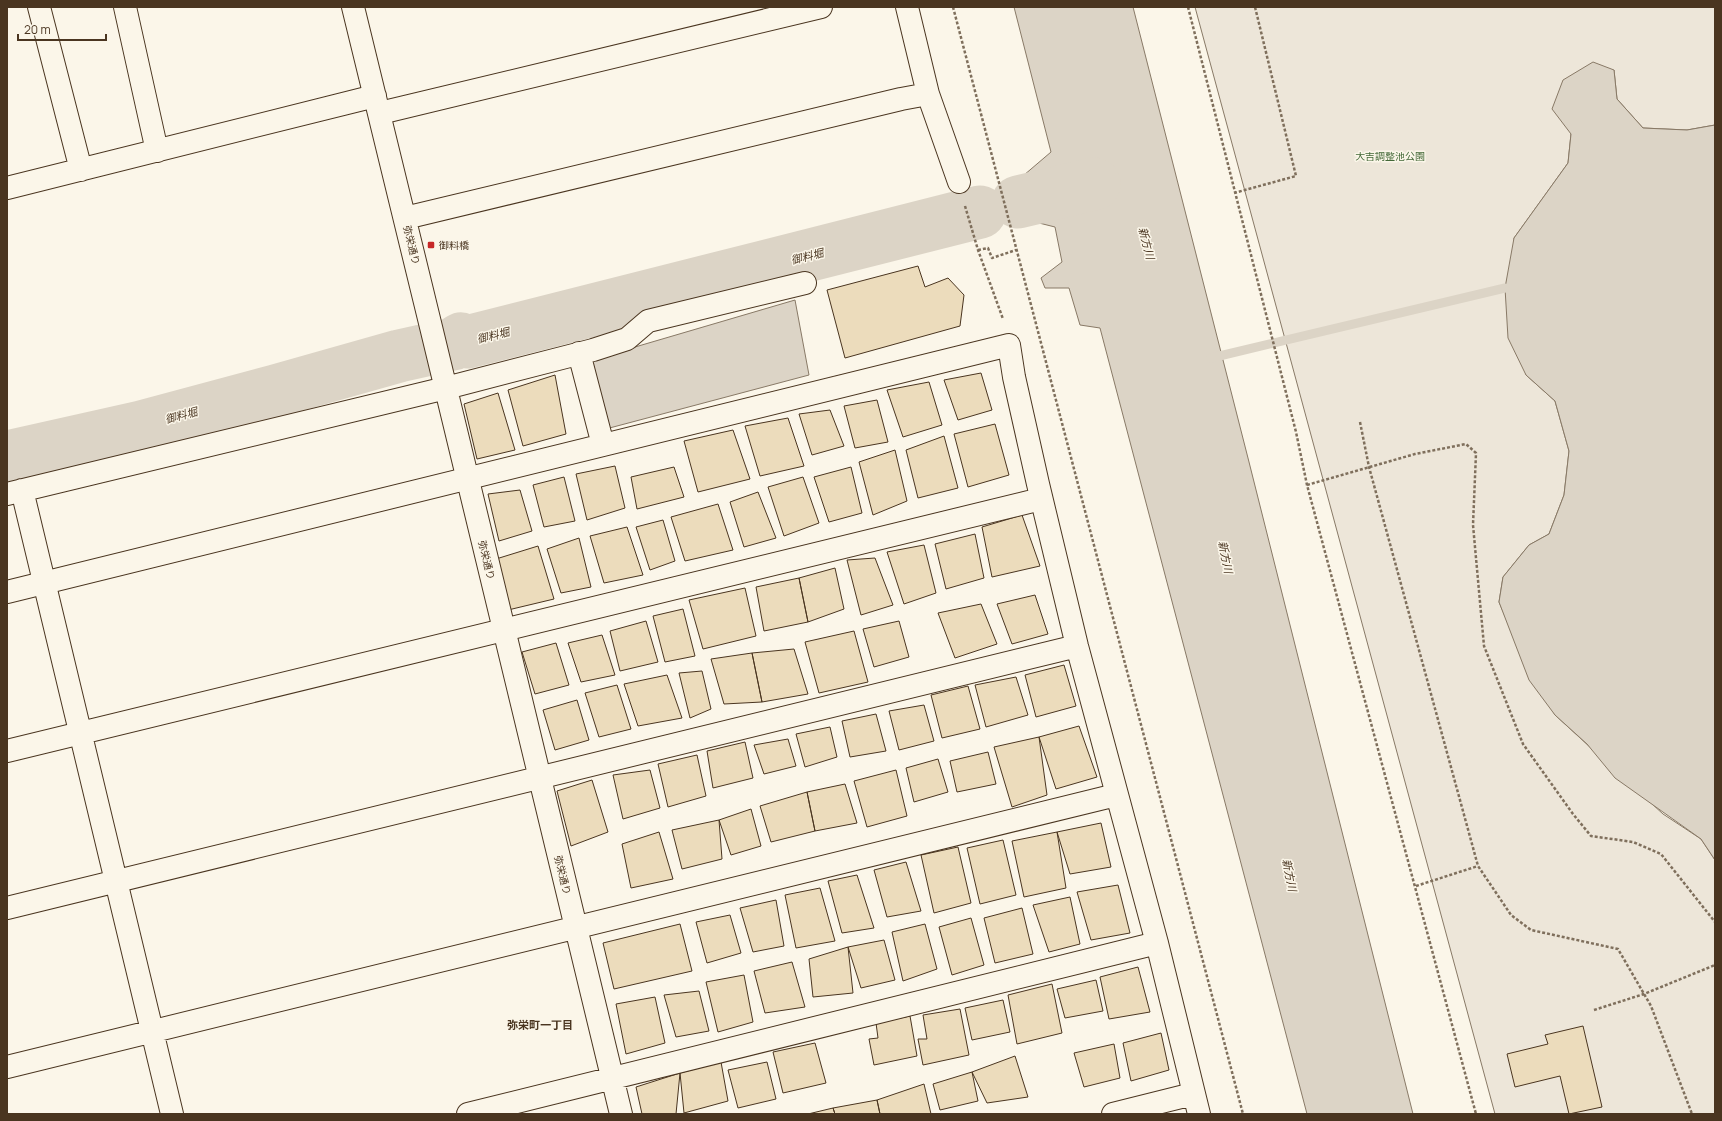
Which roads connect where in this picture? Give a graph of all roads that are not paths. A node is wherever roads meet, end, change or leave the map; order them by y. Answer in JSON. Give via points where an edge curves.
{"nodes":[{"id":1,"x":39,"y":7,"type":"edge"},
{"id":2,"x":125,"y":7,"type":"edge"},
{"id":3,"x":352,"y":7,"type":"edge"},
{"id":4,"x":821,"y":7,"type":"edge"},
{"id":5,"x":907,"y":7,"type":"edge"},
{"id":6,"x":928,"y":94,"type":"junction"},
{"id":7,"x":377,"y":104,"type":"junction"},
{"id":8,"x":157,"y":151,"type":"junction"},
{"id":9,"x":82,"y":170,"type":"junction"},
{"id":10,"x":959,"y":182,"type":"dead end"},
{"id":11,"x":7,"y":188,"type":"edge"},
{"id":12,"x":405,"y":218,"type":"junction"},
{"id":13,"x":805,"y":282,"type":"dead end"},
{"id":14,"x":579,"y":353,"type":"junction"},
{"id":15,"x":444,"y":381,"type":"junction"},
{"id":16,"x":603,"y":445,"type":"junction"},
{"id":17,"x":467,"y":479,"type":"junction"},
{"id":18,"x":15,"y":492,"type":"edge"},
{"id":19,"x":1042,"y":499,"type":"junction"},
{"id":20,"x":45,"y":583,"type":"junction"},
{"id":21,"x":7,"y":592,"type":"edge"},
{"id":22,"x":504,"y":630,"type":"junction"},
{"id":23,"x":1077,"y":646,"type":"junction"},
{"id":24,"x":81,"y":733,"type":"junction"},
{"id":25,"x":7,"y":751,"type":"edge"},
{"id":26,"x":540,"y":778,"type":"junction"},
{"id":27,"x":1116,"y":794,"type":"junction"},
{"id":28,"x":116,"y":881,"type":"junction"},
{"id":29,"x":7,"y":908,"type":"edge"},
{"id":30,"x":576,"y":927,"type":"junction"},
{"id":31,"x":1158,"y":943,"type":"junction"},
{"id":32,"x":152,"y":1031,"type":"junction"},
{"id":33,"x":7,"y":1067,"type":"edge"},
{"id":34,"x":612,"y":1078,"type":"junction"},
{"id":35,"x":1196,"y":1104,"type":"edge"},
{"id":36,"x":172,"y":1114,"type":"edge"},
{"id":37,"x":468,"y":1114,"type":"edge"},
{"id":38,"x":621,"y":1114,"type":"edge"},
{"id":39,"x":1113,"y":1114,"type":"edge"}],
"edges":[{"from":1,"to":9,"type":"street"},
{"from":2,"to":8,"type":"street"},
{"from":3,"to":7,"type":"street","name":"弥栄通り"},
{"from":4,"to":7,"type":"street"},
{"from":5,"to":6,"type":"street"},
{"from":6,"to":10,"type":"street"},
{"from":6,"to":12,"type":"street","via":[[894,100]]},
{"from":7,"to":8,"type":"street"},
{"from":7,"to":12,"type":"street","name":"弥栄通り"},
{"from":8,"to":9,"type":"street"},
{"from":9,"to":11,"type":"street"},
{"from":12,"to":15,"type":"street","name":"弥栄通り"},
{"from":13,"to":14,"type":"street","via":[[648,321],[627,339]]},
{"from":14,"to":15,"type":"street"},
{"from":14,"to":16,"type":"street"},
{"from":15,"to":17,"type":"street","name":"弥栄通り"},
{"from":15,"to":18,"type":"street"},
{"from":16,"to":17,"type":"street"},
{"from":16,"to":19,"type":"street","via":[[1009,345]]},
{"from":17,"to":20,"type":"street"},
{"from":17,"to":22,"type":"street","name":"弥栄通り"},
{"from":18,"to":20,"type":"street"},
{"from":19,"to":22,"type":"street"},
{"from":19,"to":23,"type":"street"},
{"from":20,"to":21,"type":"street"},
{"from":20,"to":24,"type":"street"},
{"from":22,"to":24,"type":"street"},
{"from":22,"to":26,"type":"street","name":"弥栄通り"},
{"from":23,"to":26,"type":"street"},
{"from":23,"to":27,"type":"street"},
{"from":24,"to":25,"type":"street"},
{"from":24,"to":28,"type":"street"},
{"from":26,"to":28,"type":"street"},
{"from":26,"to":30,"type":"street","name":"弥栄通り"},
{"from":27,"to":30,"type":"street"},
{"from":27,"to":31,"type":"street"},
{"from":28,"to":29,"type":"street"},
{"from":28,"to":32,"type":"street"},
{"from":30,"to":32,"type":"street"},
{"from":30,"to":34,"type":"street","name":"弥栄通り"},
{"from":31,"to":34,"type":"street"},
{"from":31,"to":35,"type":"street"},
{"from":32,"to":33,"type":"street"},
{"from":32,"to":36,"type":"street"},
{"from":34,"to":37,"type":"street"},
{"from":34,"to":38,"type":"street","name":"弥栄通り"},
{"from":35,"to":39,"type":"street"}]}
